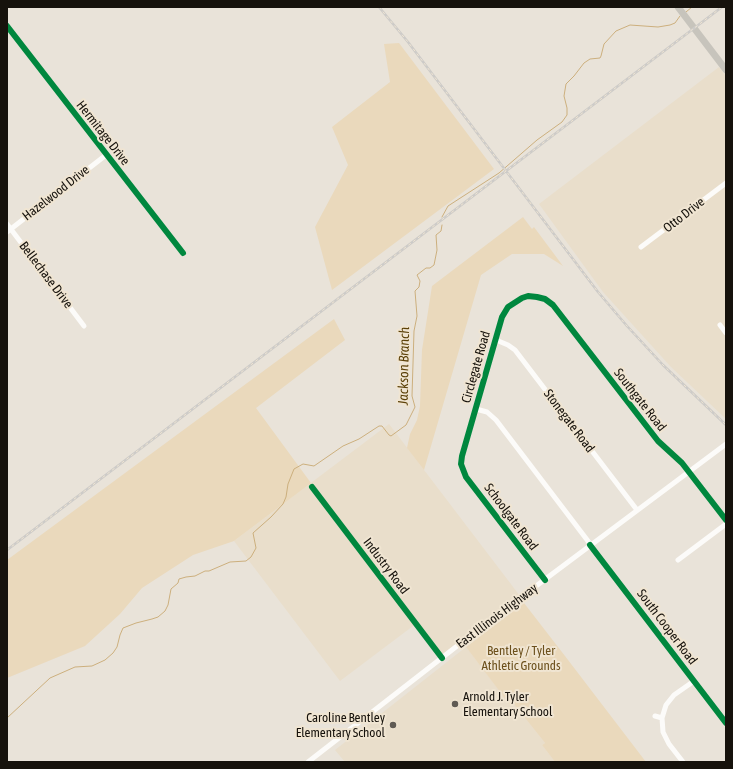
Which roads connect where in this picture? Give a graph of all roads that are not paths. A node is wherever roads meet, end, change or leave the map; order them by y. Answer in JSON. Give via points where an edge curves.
{"nodes":[{"id":1,"x":681,"y":11,"type":"edge"},
{"id":2,"x":7,"y":26,"type":"edge"},
{"id":3,"x":726,"y":70,"type":"edge"},
{"id":4,"x":106,"y":155,"type":"junction"},
{"id":5,"x":726,"y":183,"type":"edge"},
{"id":6,"x":7,"y":224,"type":"edge"},
{"id":7,"x":9,"y":230,"type":"edge"},
{"id":8,"x":641,"y":247,"type":"dead end"},
{"id":9,"x":183,"y":253,"type":"dead end"},
{"id":10,"x":537,"y":297,"type":"joint"},
{"id":11,"x":720,"y":325,"type":"dead end"},
{"id":12,"x":84,"y":326,"type":"dead end"},
{"id":13,"x":726,"y":333,"type":"edge"},
{"id":14,"x":496,"y":340,"type":"junction"},
{"id":15,"x":476,"y":409,"type":"junction"},
{"id":16,"x":726,"y":444,"type":"edge"},
{"id":17,"x":462,"y":466,"type":"joint"},
{"id":18,"x":689,"y":471,"type":"junction"},
{"id":19,"x":312,"y":487,"type":"dead end"},
{"id":20,"x":637,"y":510,"type":"junction"},
{"id":21,"x":726,"y":520,"type":"edge"},
{"id":22,"x":726,"y":524,"type":"edge"},
{"id":23,"x":591,"y":545,"type":"junction"},
{"id":24,"x":678,"y":560,"type":"dead end"},
{"id":25,"x":545,"y":580,"type":"junction"},
{"id":26,"x":442,"y":658,"type":"junction"},
{"id":27,"x":694,"y":681,"type":"junction"},
{"id":28,"x":655,"y":716,"type":"dead end"},
{"id":29,"x":662,"y":718,"type":"junction"},
{"id":30,"x":726,"y":723,"type":"edge"},
{"id":31,"x":308,"y":762,"type":"edge"},
{"id":32,"x":683,"y":762,"type":"edge"}],
"edges":[{"from":1,"to":3,"type":"main road"},
{"from":2,"to":4,"type":"street","name":"Hermitage Drive"},
{"from":4,"to":7,"type":"street","name":"Hazelwood Drive"},
{"from":4,"to":9,"type":"street","name":"Hermitage Drive"},
{"from":5,"to":8,"type":"street","name":"Otto Drive"},
{"from":6,"to":7,"type":"street","name":"Bellechase Drive"},
{"from":7,"to":12,"type":"street","name":"Bellechase Drive"},
{"from":10,"to":14,"type":"street","name":"Circlegate Road","via":[[522,298],[508,307],[502,317]]},
{"from":10,"to":18,"type":"street","name":"Southgate Road","via":[[556,307],[658,441]]},
{"from":11,"to":13,"type":"street"},
{"from":14,"to":15,"type":"street","name":"Circlegate Road"},
{"from":14,"to":20,"type":"street","name":"Stonegate Road","via":[[515,350]]},
{"from":15,"to":17,"type":"street","name":"Circlegate Road","via":[[462,456]]},
{"from":15,"to":23,"type":"street","name":"South Cooper Road","via":[[486,412],[496,420]]},
{"from":16,"to":18,"type":"street","name":"East Illinois Highway"},
{"from":17,"to":25,"type":"street","name":"Schoolgate Road","via":[[466,476]]},
{"from":18,"to":20,"type":"street","name":"East Illinois Highway"},
{"from":18,"to":21,"type":"street","name":"Southgate Road"},
{"from":19,"to":26,"type":"street","name":"Industry Road"},
{"from":20,"to":23,"type":"street","name":"East Illinois Highway"},
{"from":22,"to":24,"type":"street"},
{"from":23,"to":25,"type":"street","name":"East Illinois Highway"},
{"from":23,"to":27,"type":"street","name":"South Cooper Road"},
{"from":25,"to":26,"type":"street","name":"East Illinois Highway"},
{"from":26,"to":31,"type":"street","name":"East Illinois Highway"},
{"from":27,"to":29,"type":"street","via":[[674,695],[666,705]]},
{"from":27,"to":30,"type":"street","name":"South Cooper Road"},
{"from":28,"to":29,"type":"street"},
{"from":29,"to":32,"type":"street","via":[[663,732]]}]}
